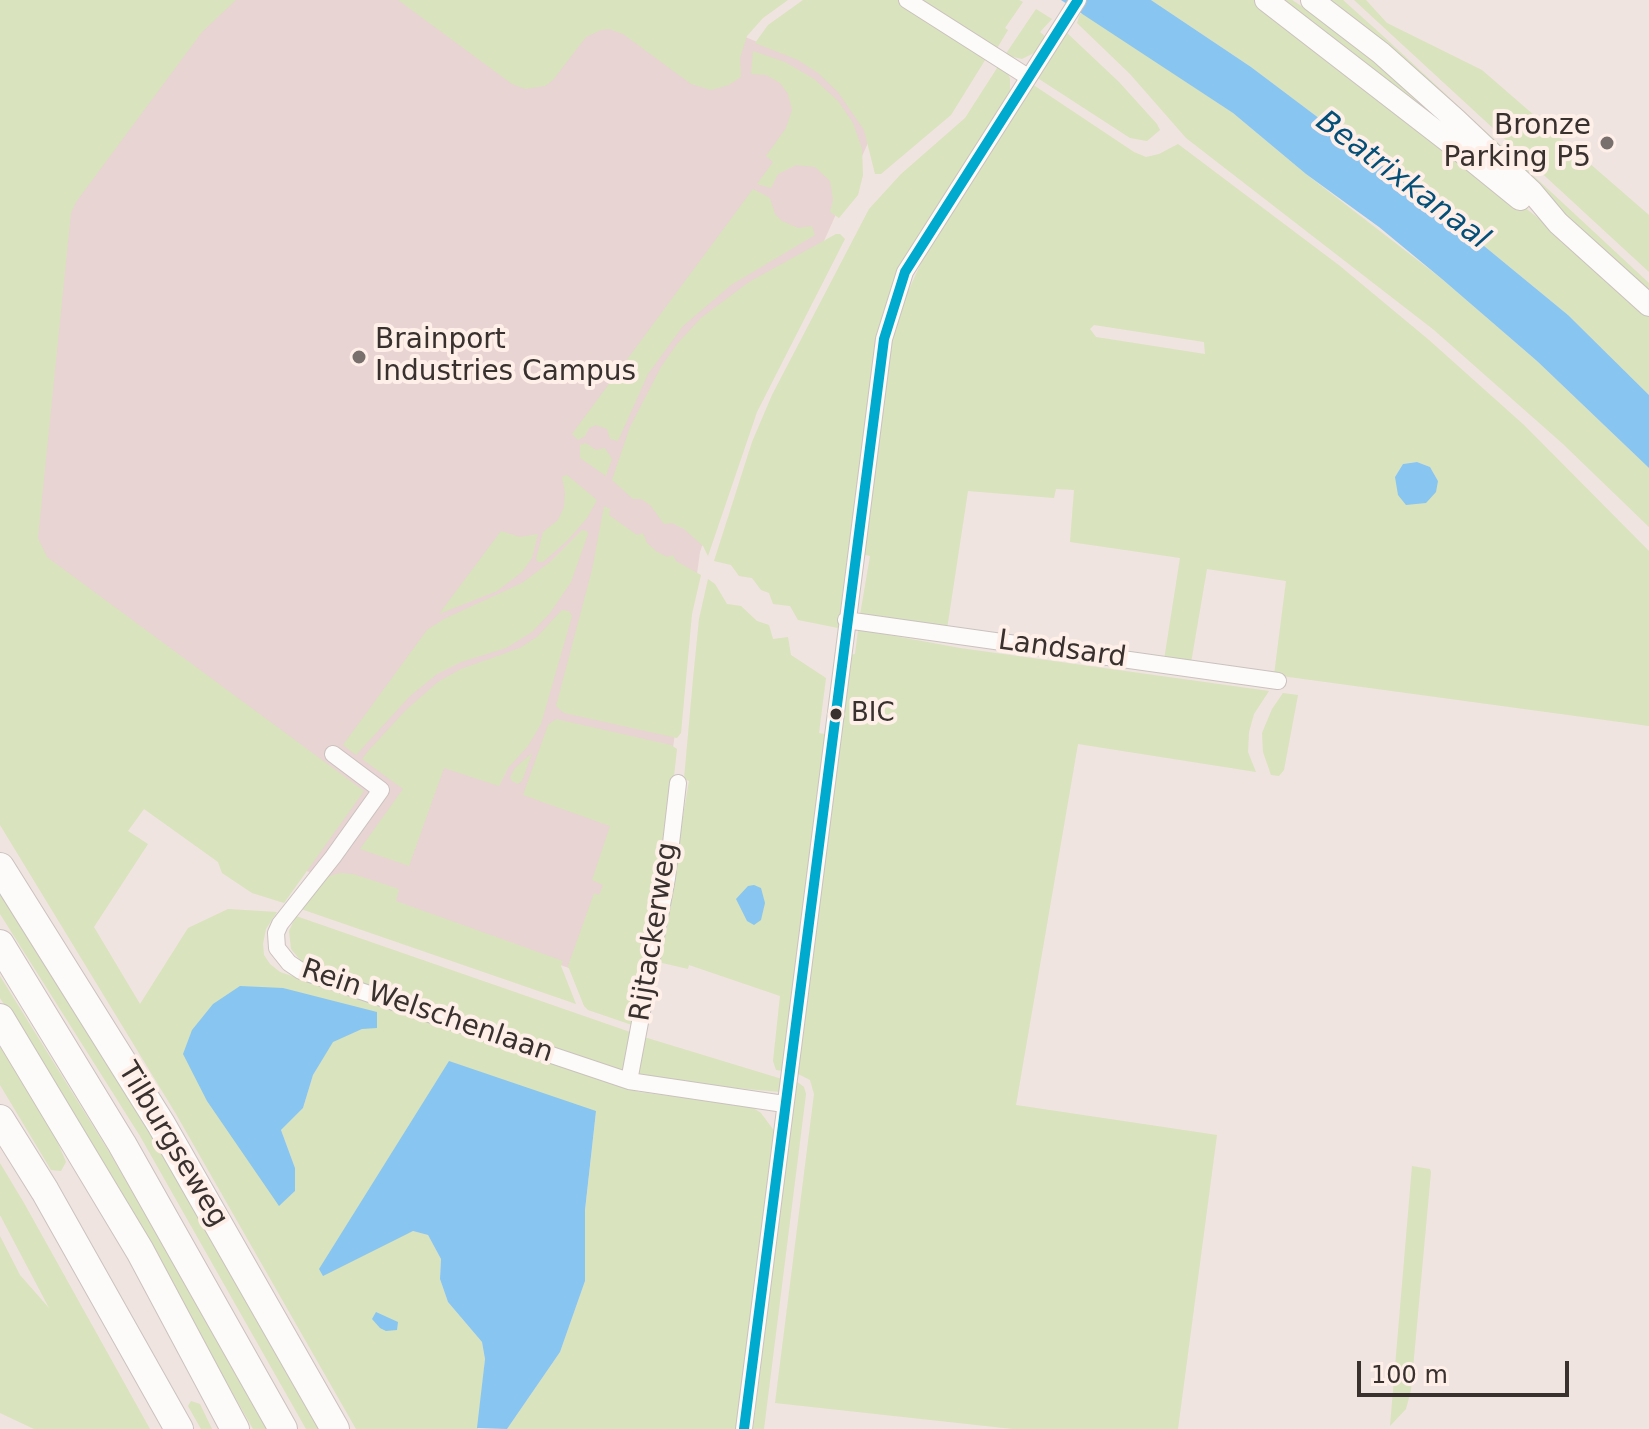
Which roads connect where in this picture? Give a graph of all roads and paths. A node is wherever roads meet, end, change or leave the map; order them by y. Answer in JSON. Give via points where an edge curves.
{"nodes":[{"id":1,"x":907,"y":0,"type":"edge"},
{"id":2,"x":1078,"y":0,"type":"edge"},
{"id":3,"x":1266,"y":0,"type":"edge"},
{"id":4,"x":1312,"y":0,"type":"edge"},
{"id":5,"x":1028,"y":77,"type":"junction"},
{"id":6,"x":1558,"y":223,"type":"junction"},
{"id":7,"x":1649,"y":305,"type":"edge"},
{"id":8,"x":846,"y":620,"type":"junction"},
{"id":9,"x":1278,"y":681,"type":"dead end"},
{"id":10,"x":333,"y":754,"type":"dead end"},
{"id":11,"x":678,"y":783,"type":"dead end"},
{"id":12,"x":0,"y":867,"type":"edge"},
{"id":13,"x":0,"y":944,"type":"edge"},
{"id":14,"x":0,"y":1018,"type":"edge"},
{"id":15,"x":629,"y":1081,"type":"junction"},
{"id":16,"x":784,"y":1104,"type":"junction"},
{"id":17,"x":0,"y":1119,"type":"edge"},
{"id":18,"x":179,"y":1429,"type":"edge"},
{"id":19,"x":235,"y":1429,"type":"edge"},
{"id":20,"x":283,"y":1429,"type":"edge"},
{"id":21,"x":335,"y":1429,"type":"edge"},
{"id":22,"x":744,"y":1429,"type":"edge"}],
"edges":[{"from":1,"to":5,"type":"street"},
{"from":2,"to":5,"type":"street"},
{"from":3,"to":6,"type":"main road"},
{"from":4,"to":6,"type":"main road","via":[[1456,120]]},
{"from":5,"to":8,"type":"street","via":[[905,272],[893,307],[884,339]]},
{"from":6,"to":7,"type":"main road"},
{"from":8,"to":9,"type":"street","name":"Landsard"},
{"from":8,"to":16,"type":"street"},
{"from":10,"to":15,"type":"street","name":"Rein Welschenlaan","via":[[381,790],[280,924],[276,940],[281,956],[301,971]]},
{"from":11,"to":15,"type":"street","name":"Rijtackerweg","via":[[667,878]]},
{"from":12,"to":21,"type":"highway","name":"Tilburgseweg","via":[[161,1124]]},
{"from":13,"to":20,"type":"highway","name":"Tilburgseweg","via":[[122,1144]]},
{"from":14,"to":19,"type":"highway","via":[[140,1251]]},
{"from":15,"to":16,"type":"street","name":"Rein Welschenlaan"},
{"from":16,"to":22,"type":"street"},
{"from":17,"to":18,"type":"highway"}]}
